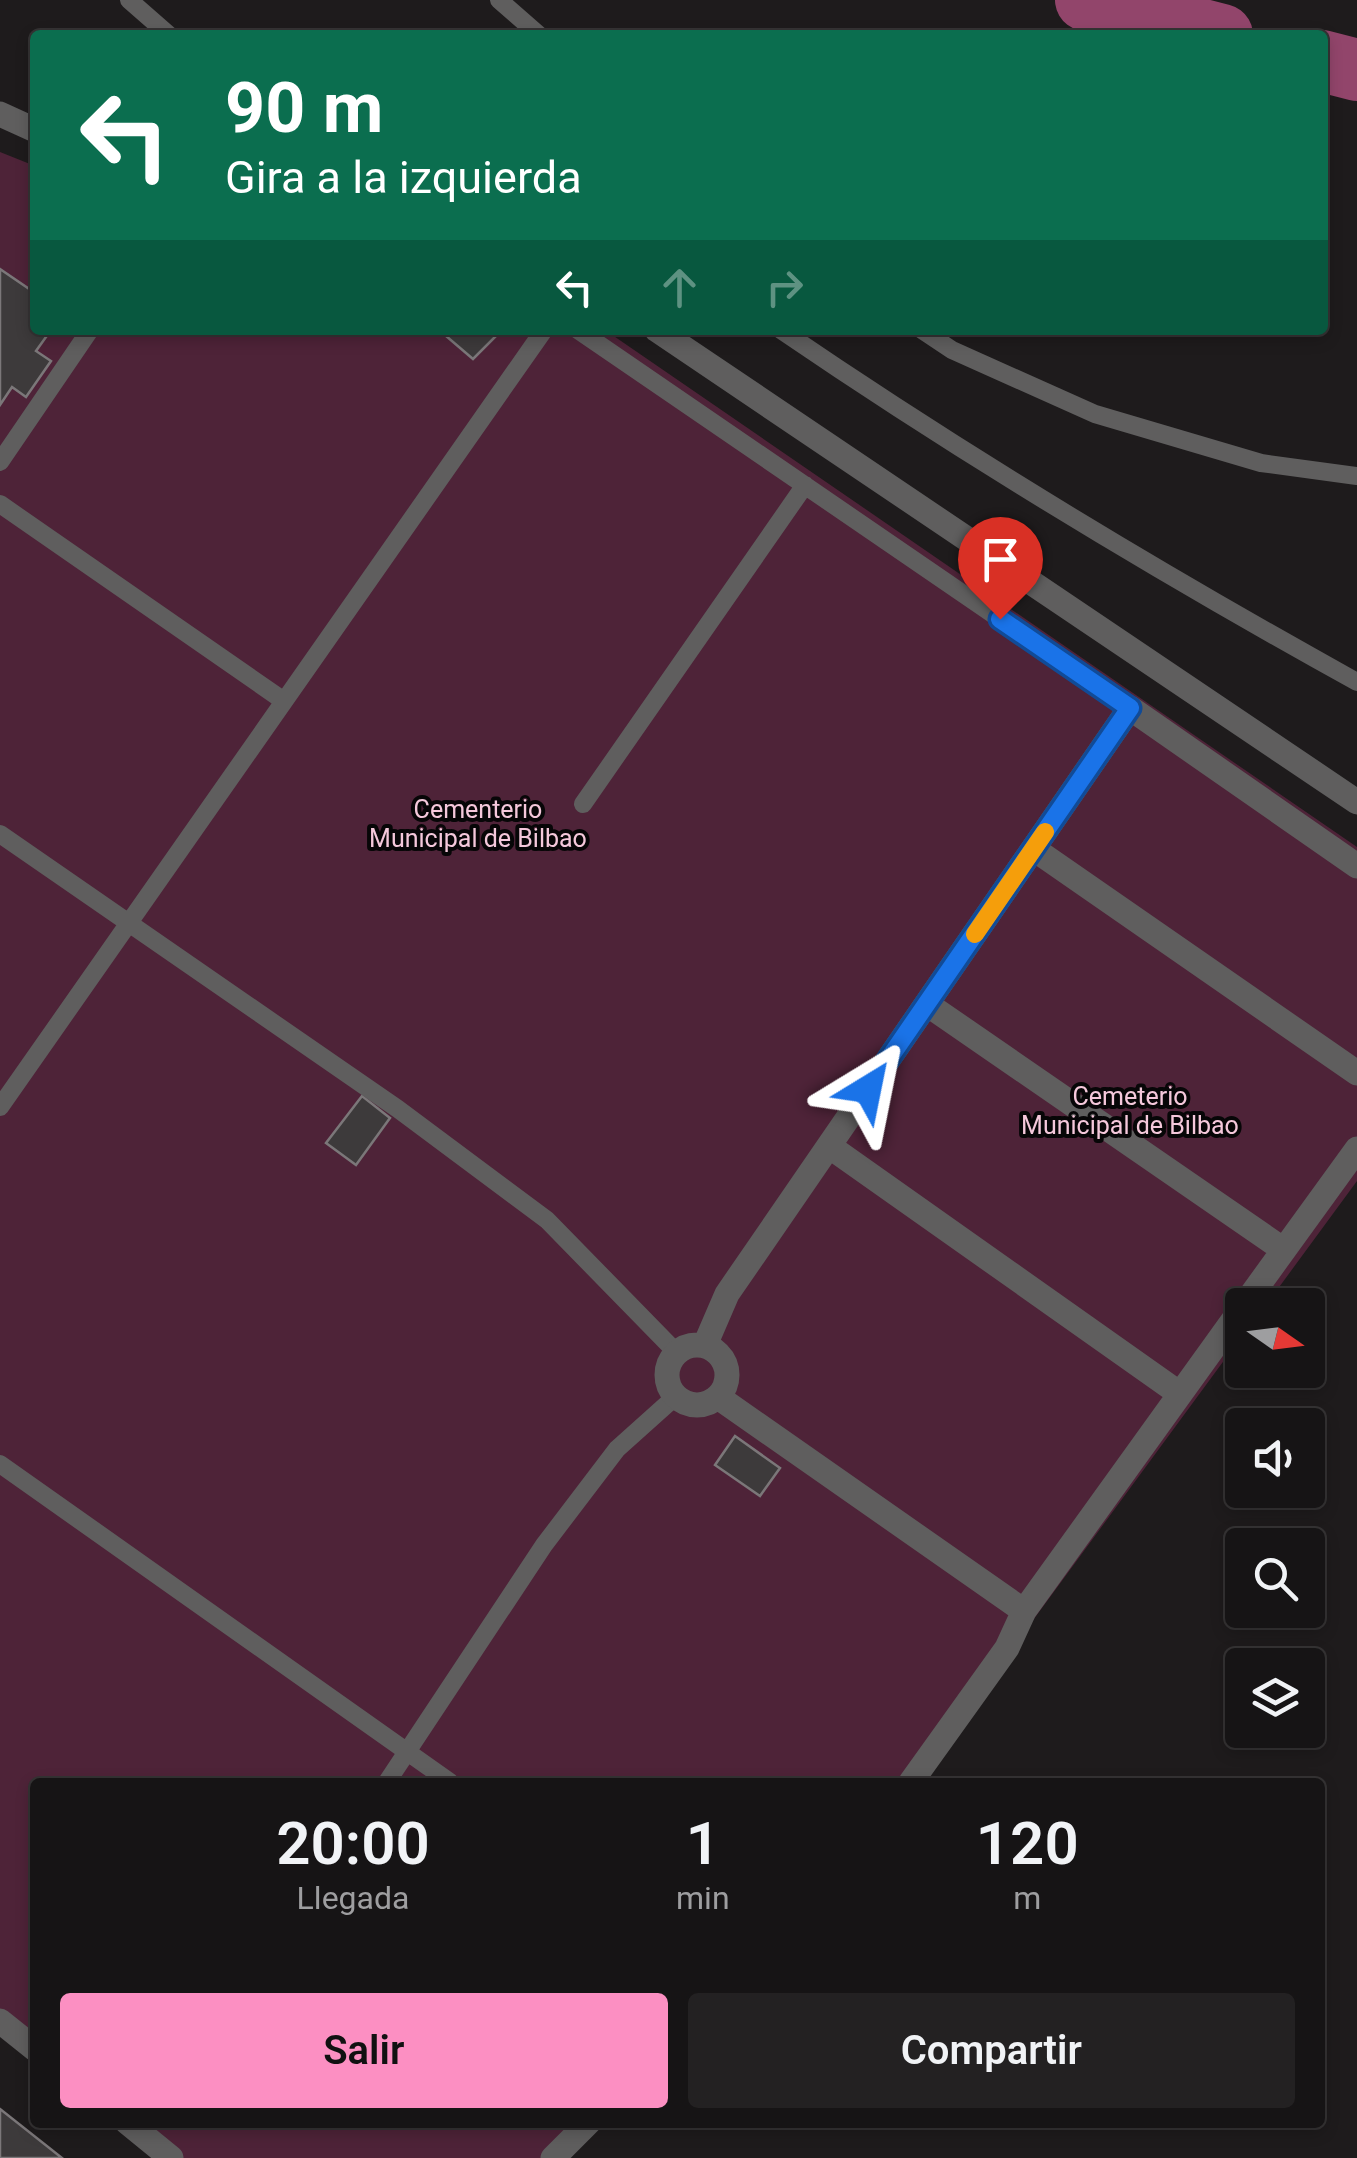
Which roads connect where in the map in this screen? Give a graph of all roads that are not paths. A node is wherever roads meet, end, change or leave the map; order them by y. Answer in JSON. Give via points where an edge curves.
{"nodes":[{"id":1,"x":129,"y":0,"type":"edge"},
{"id":2,"x":499,"y":0,"type":"edge"},
{"id":3,"x":162,"y":30,"type":"edge"},
{"id":4,"x":532,"y":30,"type":"edge"},
{"id":5,"x":0,"y":114,"type":"edge"},
{"id":6,"x":30,"y":128,"type":"edge"},
{"id":7,"x":87,"y":335,"type":"edge"},
{"id":8,"x":541,"y":335,"type":"edge"},
{"id":9,"x":585,"y":335,"type":"edge"},
{"id":10,"x":663,"y":335,"type":"edge"},
{"id":11,"x":789,"y":335,"type":"edge"},
{"id":12,"x":930,"y":335,"type":"edge"},
{"id":13,"x":0,"y":462,"type":"edge"},
{"id":14,"x":1357,"y":476,"type":"edge"},
{"id":15,"x":806,"y":485,"type":"junction"},
{"id":16,"x":0,"y":504,"type":"edge"},
{"id":17,"x":1357,"y":682,"type":"edge"},
{"id":18,"x":284,"y":702,"type":"junction"},
{"id":19,"x":1130,"y":708,"type":"junction"},
{"id":20,"x":1357,"y":802,"type":"edge"},
{"id":21,"x":583,"y":804,"type":"dead end"},
{"id":22,"x":0,"y":834,"type":"edge"},
{"id":23,"x":1034,"y":848,"type":"junction"},
{"id":24,"x":1357,"y":866,"type":"edge"},
{"id":25,"x":129,"y":924,"type":"junction"},
{"id":26,"x":927,"y":1004,"type":"junction"},
{"id":27,"x":1357,"y":1073,"type":"edge"},
{"id":28,"x":0,"y":1107,"type":"edge"},
{"id":29,"x":829,"y":1146,"type":"junction"},
{"id":30,"x":1357,"y":1149,"type":"edge"},
{"id":31,"x":1284,"y":1250,"type":"junction"},
{"id":32,"x":1257,"y":1288,"type":"edge"},
{"id":33,"x":1225,"y":1332,"type":"edge"},
{"id":34,"x":705,"y":1346,"type":"junction"},
{"id":35,"x":676,"y":1352,"type":"junction"},
{"id":36,"x":1180,"y":1394,"type":"junction"},
{"id":37,"x":675,"y":1397,"type":"junction"},
{"id":38,"x":718,"y":1397,"type":"junction"},
{"id":39,"x":0,"y":1464,"type":"edge"},
{"id":40,"x":1024,"y":1610,"type":"junction"},
{"id":41,"x":408,"y":1752,"type":"junction"},
{"id":42,"x":390,"y":1778,"type":"edge"},
{"id":43,"x":444,"y":1778,"type":"edge"},
{"id":44,"x":914,"y":1778,"type":"edge"},
{"id":45,"x":0,"y":2021,"type":"edge"},
{"id":46,"x":30,"y":2045,"type":"edge"},
{"id":47,"x":142,"y":2128,"type":"edge"},
{"id":48,"x":583,"y":2128,"type":"edge"},
{"id":49,"x":171,"y":2158,"type":"edge"},
{"id":50,"x":552,"y":2158,"type":"edge"}],
"edges":[{"from":1,"to":3,"type":"lane"},
{"from":2,"to":4,"type":"lane"},
{"from":5,"to":6,"type":"street"},
{"from":7,"to":13,"type":"lane"},
{"from":8,"to":18,"type":"lane"},
{"from":9,"to":15,"type":"lane"},
{"from":10,"to":20,"type":"street"},
{"from":11,"to":17,"type":"lane","via":[[996,471]]},
{"from":12,"to":14,"type":"lane","via":[[1096,414],[1262,464]]},
{"from":15,"to":19,"type":"lane"},
{"from":15,"to":21,"type":"lane"},
{"from":16,"to":18,"type":"lane"},
{"from":18,"to":25,"type":"lane"},
{"from":19,"to":23,"type":"street"},
{"from":19,"to":24,"type":"street"},
{"from":22,"to":25,"type":"lane"},
{"from":23,"to":26,"type":"street"},
{"from":23,"to":27,"type":"street"},
{"from":25,"to":28,"type":"lane"},
{"from":25,"to":35,"type":"lane","via":[[548,1220]]},
{"from":26,"to":29,"type":"street"},
{"from":26,"to":31,"type":"street"},
{"from":29,"to":34,"type":"street","via":[[727,1294]]},
{"from":29,"to":36,"type":"street"},
{"from":30,"to":31,"type":"street"},
{"from":31,"to":32,"type":"street"},
{"from":33,"to":36,"type":"street"},
{"from":34,"to":35,"type":"street"},
{"from":34,"to":38,"type":"street","via":[[727,1367]]},
{"from":35,"to":37,"type":"street","via":[[667,1367]]},
{"from":36,"to":40,"type":"street"},
{"from":37,"to":38,"type":"street","via":[[689,1405]]},
{"from":37,"to":41,"type":"lane","via":[[617,1449],[544,1545]]},
{"from":38,"to":40,"type":"street"},
{"from":39,"to":41,"type":"lane"},
{"from":40,"to":44,"type":"street","via":[[1007,1648]]},
{"from":41,"to":42,"type":"lane"},
{"from":41,"to":43,"type":"lane"},
{"from":45,"to":46,"type":"street"},
{"from":47,"to":49,"type":"street"},
{"from":48,"to":50,"type":"street"}]}
